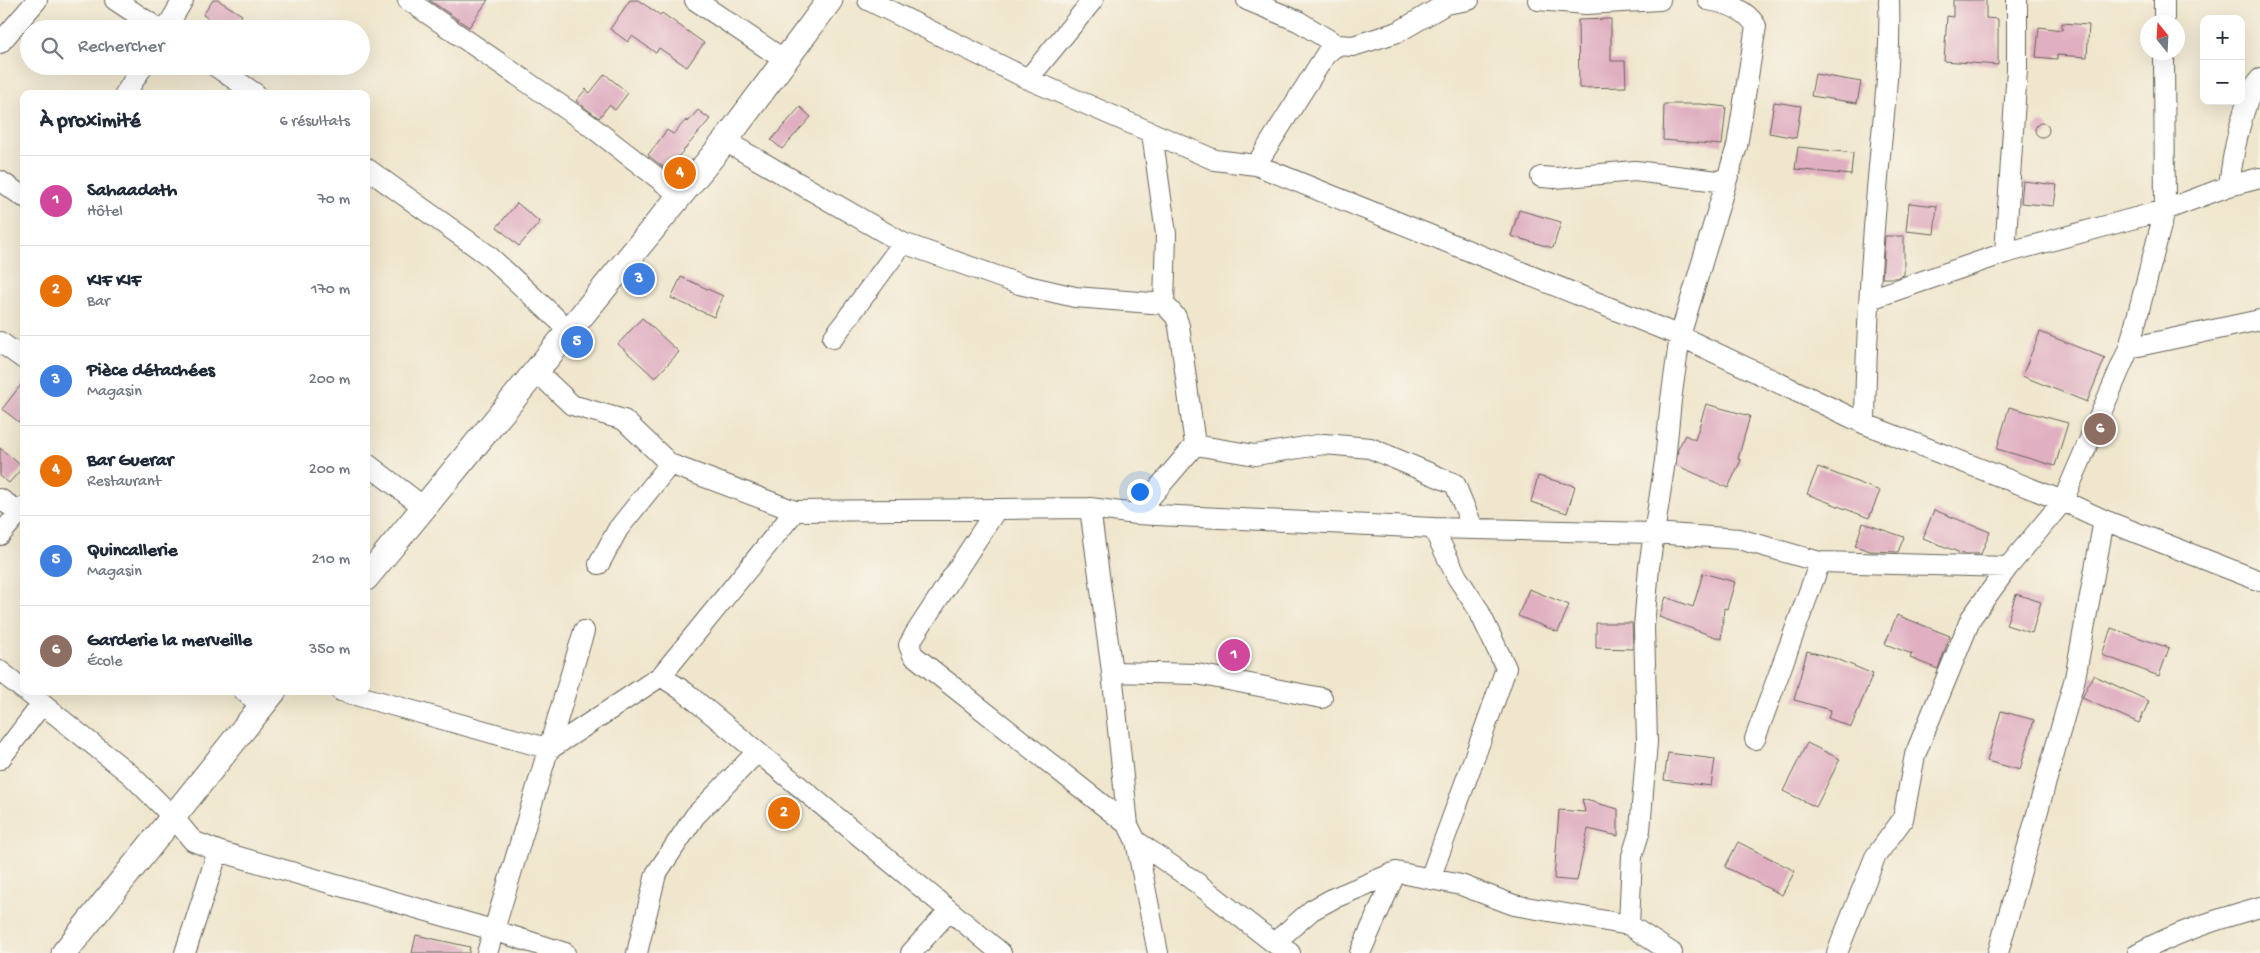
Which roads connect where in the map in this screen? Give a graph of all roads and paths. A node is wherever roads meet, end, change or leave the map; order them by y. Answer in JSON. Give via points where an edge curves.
{"nodes":[{"id":1,"x":37,"y":0,"type":"edge"},
{"id":2,"x":115,"y":0,"type":"edge"},
{"id":3,"x":183,"y":0,"type":"edge"},
{"id":4,"x":408,"y":0,"type":"edge"},
{"id":5,"x":695,"y":0,"type":"edge"},
{"id":6,"x":830,"y":0,"type":"edge"},
{"id":7,"x":868,"y":0,"type":"edge"},
{"id":8,"x":1093,"y":0,"type":"edge"},
{"id":9,"x":1247,"y":0,"type":"edge"},
{"id":10,"x":1469,"y":0,"type":"edge"},
{"id":11,"x":1538,"y":0,"type":"edge"},
{"id":12,"x":1660,"y":0,"type":"edge"},
{"id":13,"x":1708,"y":0,"type":"edge"},
{"id":14,"x":1889,"y":0,"type":"edge"},
{"id":15,"x":2017,"y":0,"type":"edge"},
{"id":16,"x":2164,"y":0,"type":"edge"},
{"id":17,"x":2164,"y":15,"type":"edge"},
{"id":18,"x":145,"y":20,"type":"edge"},
{"id":19,"x":171,"y":20,"type":"edge"},
{"id":20,"x":0,"y":43,"type":"edge"},
{"id":21,"x":1337,"y":45,"type":"junction"},
{"id":22,"x":2164,"y":60,"type":"edge"},
{"id":23,"x":786,"y":61,"type":"junction"},
{"id":24,"x":137,"y":75,"type":"edge"},
{"id":25,"x":228,"y":75,"type":"edge"},
{"id":26,"x":1028,"y":79,"type":"junction"},
{"id":27,"x":2260,"y":79,"type":"edge"},
{"id":28,"x":127,"y":90,"type":"edge"},
{"id":29,"x":250,"y":90,"type":"edge"},
{"id":30,"x":1152,"y":133,"type":"junction"},
{"id":31,"x":726,"y":141,"type":"junction"},
{"id":32,"x":1256,"y":165,"type":"junction"},
{"id":33,"x":370,"y":171,"type":"edge"},
{"id":34,"x":1540,"y":177,"type":"dead end"},
{"id":35,"x":2260,"y":178,"type":"edge"},
{"id":36,"x":0,"y":181,"type":"edge"},
{"id":37,"x":1726,"y":182,"type":"junction"},
{"id":38,"x":2229,"y":186,"type":"junction"},
{"id":39,"x":20,"y":194,"type":"edge"},
{"id":40,"x":682,"y":196,"type":"junction"},
{"id":41,"x":2164,"y":210,"type":"junction"},
{"id":42,"x":903,"y":242,"type":"junction"},
{"id":43,"x":2005,"y":253,"type":"junction"},
{"id":44,"x":1870,"y":299,"type":"junction"},
{"id":45,"x":1164,"y":304,"type":"junction"},
{"id":46,"x":2260,"y":320,"type":"edge"},
{"id":47,"x":570,"y":331,"type":"junction"},
{"id":48,"x":1680,"y":336,"type":"junction"},
{"id":49,"x":833,"y":338,"type":"dead end"},
{"id":50,"x":0,"y":342,"type":"edge"},
{"id":51,"x":2129,"y":348,"type":"junction"},
{"id":52,"x":20,"y":356,"type":"edge"},
{"id":53,"x":536,"y":371,"type":"junction"},
{"id":54,"x":1865,"y":424,"type":"junction"},
{"id":55,"x":1195,"y":444,"type":"junction"},
{"id":56,"x":670,"y":464,"type":"junction"},
{"id":57,"x":370,"y":466,"type":"edge"},
{"id":58,"x":0,"y":499,"type":"edge"},
{"id":59,"x":2063,"y":500,"type":"junction"},
{"id":60,"x":425,"y":508,"type":"junction"},
{"id":61,"x":1090,"y":508,"type":"junction"},
{"id":62,"x":20,"y":510,"type":"edge"},
{"id":63,"x":996,"y":510,"type":"junction"},
{"id":64,"x":795,"y":511,"type":"junction"},
{"id":65,"x":20,"y":513,"type":"edge"},
{"id":66,"x":1136,"y":514,"type":"junction"},
{"id":67,"x":2104,"y":520,"type":"junction"},
{"id":68,"x":1433,"y":528,"type":"junction"},
{"id":69,"x":1473,"y":528,"type":"junction"},
{"id":70,"x":1654,"y":534,"type":"junction"},
{"id":71,"x":0,"y":535,"type":"edge"},
{"id":72,"x":1820,"y":562,"type":"junction"},
{"id":73,"x":599,"y":564,"type":"dead end"},
{"id":74,"x":2008,"y":567,"type":"junction"},
{"id":75,"x":370,"y":573,"type":"edge"},
{"id":76,"x":2260,"y":581,"type":"edge"},
{"id":77,"x":584,"y":631,"type":"dead end"},
{"id":78,"x":0,"y":671,"type":"edge"},
{"id":79,"x":1112,"y":672,"type":"junction"},
{"id":80,"x":661,"y":676,"type":"junction"},
{"id":81,"x":20,"y":686,"type":"edge"},
{"id":82,"x":31,"y":695,"type":"edge"},
{"id":83,"x":355,"y":695,"type":"edge"},
{"id":84,"x":260,"y":696,"type":"edge"},
{"id":85,"x":1322,"y":698,"type":"dead end"},
{"id":86,"x":42,"y":704,"type":"junction"},
{"id":87,"x":1755,"y":739,"type":"dead end"},
{"id":88,"x":550,"y":749,"type":"junction"},
{"id":89,"x":757,"y":752,"type":"junction"},
{"id":90,"x":0,"y":759,"type":"edge"},
{"id":91,"x":174,"y":818,"type":"junction"},
{"id":92,"x":1132,"y":833,"type":"junction"},
{"id":93,"x":218,"y":851,"type":"junction"},
{"id":94,"x":1396,"y":872,"type":"junction"},
{"id":95,"x":1430,"y":879,"type":"junction"},
{"id":96,"x":2260,"y":907,"type":"edge"},
{"id":97,"x":949,"y":912,"type":"junction"},
{"id":98,"x":1629,"y":925,"type":"junction"},
{"id":99,"x":493,"y":930,"type":"junction"},
{"id":100,"x":1282,"y":948,"type":"edge"},
{"id":101,"x":64,"y":953,"type":"edge"},
{"id":102,"x":186,"y":953,"type":"edge"},
{"id":103,"x":487,"y":953,"type":"edge"},
{"id":104,"x":565,"y":953,"type":"edge"},
{"id":105,"x":637,"y":953,"type":"edge"},
{"id":106,"x":911,"y":953,"type":"edge"},
{"id":107,"x":1001,"y":953,"type":"edge"},
{"id":108,"x":1158,"y":953,"type":"edge"},
{"id":109,"x":1360,"y":953,"type":"edge"},
{"id":110,"x":1672,"y":953,"type":"edge"},
{"id":111,"x":1837,"y":953,"type":"edge"},
{"id":112,"x":1998,"y":953,"type":"edge"},
{"id":113,"x":2138,"y":953,"type":"edge"}],
"edges":[{"from":1,"to":20,"type":"street"},
{"from":2,"to":18,"type":"street"},
{"from":3,"to":19,"type":"street"},
{"from":4,"to":40,"type":"street","via":[[588,124]]},
{"from":5,"to":23,"type":"street"},
{"from":6,"to":23,"type":"main road"},
{"from":7,"to":26,"type":"street"},
{"from":8,"to":26,"type":"street"},
{"from":9,"to":21,"type":"street","via":[[1298,21]]},
{"from":10,"to":21,"type":"street","via":[[1446,4],[1398,32],[1353,46]]},
{"from":11,"to":12,"type":"street","via":[[1586,4]]},
{"from":13,"to":37,"type":"street","via":[[1748,14],[1756,26],[1737,146]]},
{"from":14,"to":44,"type":"street","via":[[1889,71]]},
{"from":15,"to":43,"type":"street","via":[[2017,69]]},
{"from":16,"to":17,"type":"street"},
{"from":21,"to":32,"type":"street","via":[[1326,54]]},
{"from":22,"to":41,"type":"street"},
{"from":23,"to":31,"type":"main road"},
{"from":24,"to":28,"type":"street"},
{"from":25,"to":29,"type":"street"},
{"from":26,"to":30,"type":"street"},
{"from":27,"to":38,"type":"street","via":[[2243,117]]},
{"from":30,"to":32,"type":"street","via":[[1215,160]]},
{"from":30,"to":45,"type":"street","via":[[1166,234]]},
{"from":31,"to":40,"type":"main road"},
{"from":31,"to":42,"type":"street"},
{"from":32,"to":48,"type":"street"},
{"from":33,"to":47,"type":"street","via":[[489,256]]},
{"from":34,"to":37,"type":"street","via":[[1635,171]]},
{"from":35,"to":38,"type":"street"},
{"from":36,"to":39,"type":"street"},
{"from":37,"to":48,"type":"street"},
{"from":38,"to":41,"type":"street"},
{"from":40,"to":47,"type":"main road"},
{"from":41,"to":43,"type":"street"},
{"from":41,"to":51,"type":"street"},
{"from":42,"to":45,"type":"street","via":[[1019,284],[1075,297]]},
{"from":42,"to":49,"type":"street"},
{"from":43,"to":44,"type":"street"},
{"from":44,"to":54,"type":"street"},
{"from":45,"to":55,"type":"street","via":[[1176,317],[1179,326]]},
{"from":46,"to":51,"type":"street"},
{"from":47,"to":53,"type":"main road"},
{"from":48,"to":54,"type":"street"},
{"from":48,"to":70,"type":"street"},
{"from":50,"to":52,"type":"street"},
{"from":51,"to":59,"type":"street"},
{"from":53,"to":56,"type":"street","via":[[572,406],[624,420]]},
{"from":53,"to":60,"type":"main road"},
{"from":54,"to":59,"type":"street"},
{"from":55,"to":66,"type":"street"},
{"from":55,"to":69,"type":"street","via":[[1255,455],[1324,444],[1370,448],[1455,484]]},
{"from":56,"to":64,"type":"street"},
{"from":56,"to":73,"type":"street","via":[[618,529]]},
{"from":57,"to":60,"type":"street"},
{"from":58,"to":62,"type":"street"},
{"from":59,"to":67,"type":"street"},
{"from":59,"to":74,"type":"street"},
{"from":60,"to":75,"type":"main road"},
{"from":61,"to":63,"type":"street"},
{"from":61,"to":66,"type":"street"},
{"from":61,"to":79,"type":"street"},
{"from":63,"to":64,"type":"street"},
{"from":63,"to":92,"type":"street","via":[[915,634],[909,645],[913,655]]},
{"from":64,"to":80,"type":"street"},
{"from":65,"to":71,"type":"street"},
{"from":66,"to":68,"type":"street"},
{"from":67,"to":76,"type":"street"},
{"from":67,"to":112,"type":"street","via":[[2075,678]]},
{"from":68,"to":69,"type":"street"},
{"from":68,"to":95,"type":"street","via":[[1506,668]]},
{"from":69,"to":70,"type":"street"},
{"from":70,"to":72,"type":"street","via":[[1739,539]]},
{"from":70,"to":98,"type":"street","via":[[1644,627],[1647,742],[1640,830],[1632,856]]},
{"from":72,"to":74,"type":"street"},
{"from":72,"to":87,"type":"street"},
{"from":74,"to":111,"type":"street","via":[[1971,618],[1915,756],[1903,819],[1875,858]]},
{"from":77,"to":88,"type":"street"},
{"from":78,"to":81,"type":"street"},
{"from":79,"to":85,"type":"street","via":[[1197,674]]},
{"from":79,"to":92,"type":"street"},
{"from":80,"to":88,"type":"street"},
{"from":80,"to":89,"type":"street"},
{"from":82,"to":86,"type":"street"},
{"from":83,"to":88,"type":"street"},
{"from":84,"to":91,"type":"main road"},
{"from":86,"to":90,"type":"street"},
{"from":86,"to":91,"type":"street","via":[[131,775]]},
{"from":88,"to":99,"type":"street"},
{"from":89,"to":97,"type":"street"},
{"from":89,"to":105,"type":"street","via":[[695,816],[656,874]]},
{"from":91,"to":93,"type":"street","via":[[193,841]]},
{"from":91,"to":101,"type":"main road"},
{"from":92,"to":100,"type":"street"},
{"from":92,"to":108,"type":"street"},
{"from":93,"to":99,"type":"street"},
{"from":93,"to":102,"type":"street"},
{"from":94,"to":95,"type":"street"},
{"from":94,"to":100,"type":"street","via":[[1312,910]]},
{"from":94,"to":109,"type":"street"},
{"from":95,"to":98,"type":"street","via":[[1460,885],[1514,905]]},
{"from":96,"to":113,"type":"street","via":[[2162,940]]},
{"from":97,"to":106,"type":"street"},
{"from":97,"to":107,"type":"street"},
{"from":98,"to":110,"type":"street"},
{"from":99,"to":103,"type":"street"},
{"from":99,"to":104,"type":"street"}]}
